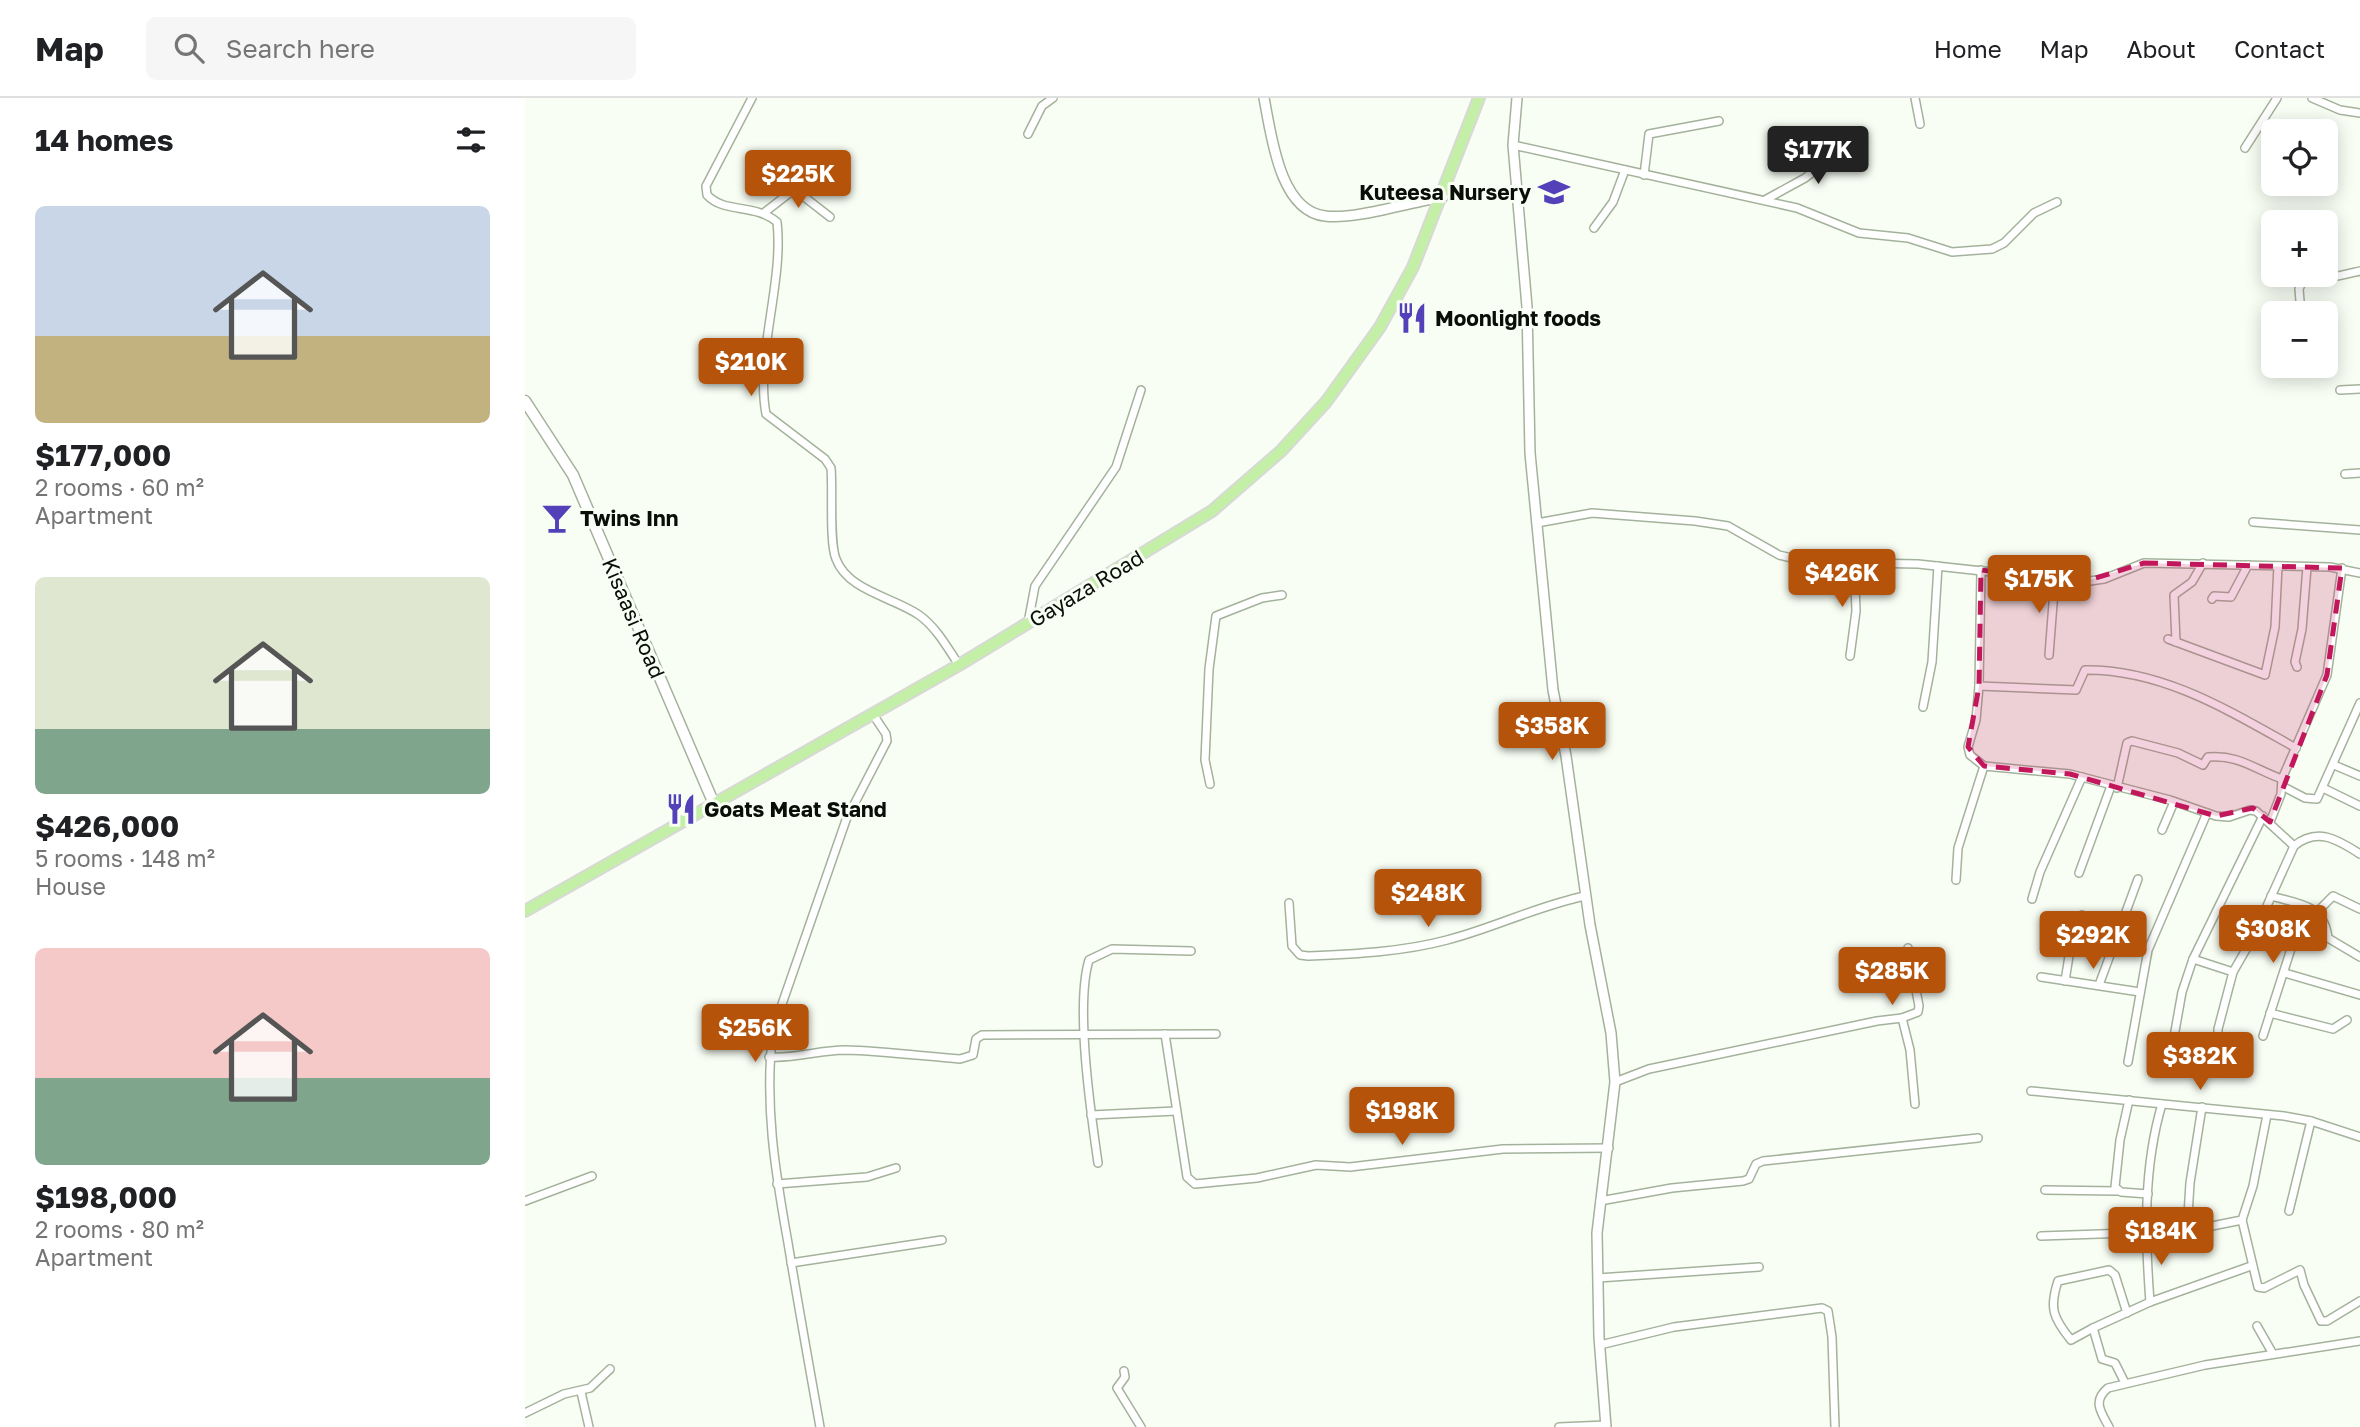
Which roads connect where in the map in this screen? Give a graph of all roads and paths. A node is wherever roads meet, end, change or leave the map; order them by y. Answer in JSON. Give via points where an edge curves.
{"nodes":[{"id":1,"x":752,"y":98,"type":"edge"},
{"id":2,"x":1053,"y":98,"type":"edge"},
{"id":3,"x":1264,"y":98,"type":"edge"},
{"id":4,"x":1479,"y":98,"type":"edge"},
{"id":5,"x":1517,"y":98,"type":"edge"},
{"id":6,"x":1915,"y":98,"type":"edge"},
{"id":7,"x":2277,"y":98,"type":"edge"},
{"id":8,"x":2312,"y":98,"type":"edge"},
{"id":9,"x":2360,"y":113,"type":"edge"},
{"id":10,"x":1719,"y":121,"type":"dead end"},
{"id":11,"x":1920,"y":124,"type":"dead end"},
{"id":12,"x":1028,"y":134,"type":"dead end"},
{"id":13,"x":1830,"y":137,"type":"dead end"},
{"id":14,"x":1513,"y":145,"type":"junction"},
{"id":15,"x":2245,"y":148,"type":"dead end"},
{"id":16,"x":1625,"y":170,"type":"junction"},
{"id":17,"x":1644,"y":175,"type":"junction"},
{"id":18,"x":1443,"y":197,"type":"junction"},
{"id":19,"x":1764,"y":201,"type":"junction"},
{"id":20,"x":2057,"y":202,"type":"dead end"},
{"id":21,"x":765,"y":212,"type":"junction"},
{"id":22,"x":830,"y":217,"type":"dead end"},
{"id":23,"x":1594,"y":228,"type":"dead end"},
{"id":24,"x":2360,"y":271,"type":"edge"},
{"id":25,"x":2338,"y":273,"type":"edge"},
{"id":26,"x":2360,"y":389,"type":"edge"},
{"id":27,"x":1141,"y":390,"type":"dead end"},
{"id":28,"x":2340,"y":390,"type":"dead end"},
{"id":29,"x":525,"y":401,"type":"edge"},
{"id":30,"x":2360,"y":473,"type":"edge"},
{"id":31,"x":2345,"y":474,"type":"dead end"},
{"id":32,"x":1537,"y":523,"type":"junction"},
{"id":33,"x":2253,"y":523,"type":"dead end"},
{"id":34,"x":2360,"y":530,"type":"edge"},
{"id":35,"x":1854,"y":562,"type":"junction"},
{"id":36,"x":2203,"y":563,"type":"junction"},
{"id":37,"x":2248,"y":565,"type":"junction"},
{"id":38,"x":1938,"y":566,"type":"junction"},
{"id":39,"x":2278,"y":566,"type":"junction"},
{"id":40,"x":2307,"y":567,"type":"junction"},
{"id":41,"x":2342,"y":568,"type":"junction"},
{"id":42,"x":1981,"y":570,"type":"junction"},
{"id":43,"x":2360,"y":573,"type":"edge"},
{"id":44,"x":2055,"y":578,"type":"junction"},
{"id":45,"x":1282,"y":595,"type":"dead end"},
{"id":46,"x":2212,"y":599,"type":"dead end"},
{"id":47,"x":1028,"y":624,"type":"junction"},
{"id":48,"x":2049,"y":655,"type":"dead end"},
{"id":49,"x":1850,"y":656,"type":"dead end"},
{"id":50,"x":959,"y":664,"type":"junction"},
{"id":51,"x":2297,"y":667,"type":"dead end"},
{"id":52,"x":1979,"y":686,"type":"junction"},
{"id":53,"x":2360,"y":702,"type":"edge"},
{"id":54,"x":1923,"y":707,"type":"dead end"},
{"id":55,"x":872,"y":713,"type":"junction"},
{"id":56,"x":2297,"y":748,"type":"junction"},
{"id":57,"x":2334,"y":765,"type":"junction"},
{"id":58,"x":1984,"y":766,"type":"junction"},
{"id":59,"x":2360,"y":776,"type":"edge"},
{"id":60,"x":2082,"y":777,"type":"junction"},
{"id":61,"x":2282,"y":783,"type":"junction"},
{"id":62,"x":1210,"y":784,"type":"dead end"},
{"id":63,"x":2114,"y":787,"type":"junction"},
{"id":64,"x":2323,"y":788,"type":"junction"},
{"id":65,"x":2174,"y":802,"type":"junction"},
{"id":66,"x":714,"y":804,"type":"junction"},
{"id":67,"x":2360,"y":806,"type":"edge"},
{"id":68,"x":2207,"y":813,"type":"junction"},
{"id":69,"x":2263,"y":816,"type":"junction"},
{"id":70,"x":2270,"y":822,"type":"junction"},
{"id":71,"x":2162,"y":830,"type":"dead end"},
{"id":72,"x":2294,"y":846,"type":"junction"},
{"id":73,"x":2360,"y":853,"type":"edge"},
{"id":74,"x":2079,"y":873,"type":"dead end"},
{"id":75,"x":2138,"y":879,"type":"dead end"},
{"id":76,"x":1956,"y":880,"type":"dead end"},
{"id":77,"x":1585,"y":896,"type":"junction"},
{"id":78,"x":2271,"y":896,"type":"junction"},
{"id":79,"x":2032,"y":899,"type":"dead end"},
{"id":80,"x":1289,"y":903,"type":"dead end"},
{"id":81,"x":2360,"y":909,"type":"edge"},
{"id":82,"x":2314,"y":910,"type":"junction"},
{"id":83,"x":525,"y":911,"type":"edge"},
{"id":84,"x":2082,"y":915,"type":"dead end"},
{"id":85,"x":1908,"y":948,"type":"dead end"},
{"id":86,"x":1191,"y":951,"type":"dead end"},
{"id":87,"x":2360,"y":957,"type":"edge"},
{"id":88,"x":2193,"y":960,"type":"junction"},
{"id":89,"x":2233,"y":972,"type":"junction"},
{"id":90,"x":2285,"y":973,"type":"junction"},
{"id":91,"x":2041,"y":977,"type":"dead end"},
{"id":92,"x":2065,"y":981,"type":"junction"},
{"id":93,"x":2099,"y":985,"type":"junction"},
{"id":94,"x":2140,"y":992,"type":"junction"},
{"id":95,"x":2360,"y":995,"type":"edge"},
{"id":96,"x":2270,"y":1013,"type":"junction"},
{"id":97,"x":1902,"y":1018,"type":"junction"},
{"id":98,"x":2347,"y":1020,"type":"dead end"},
{"id":99,"x":1165,"y":1034,"type":"junction"},
{"id":100,"x":1216,"y":1034,"type":"dead end"},
{"id":101,"x":1086,"y":1035,"type":"junction"},
{"id":102,"x":2263,"y":1035,"type":"dead end"},
{"id":103,"x":2172,"y":1048,"type":"dead end"},
{"id":104,"x":2218,"y":1050,"type":"dead end"},
{"id":105,"x":769,"y":1057,"type":"junction"},
{"id":106,"x":2128,"y":1062,"type":"dead end"},
{"id":107,"x":1615,"y":1082,"type":"junction"},
{"id":108,"x":2031,"y":1091,"type":"dead end"},
{"id":109,"x":2129,"y":1100,"type":"junction"},
{"id":110,"x":1915,"y":1104,"type":"dead end"},
{"id":111,"x":2162,"y":1104,"type":"junction"},
{"id":112,"x":2202,"y":1107,"type":"junction"},
{"id":113,"x":1176,"y":1111,"type":"junction"},
{"id":114,"x":1091,"y":1115,"type":"junction"},
{"id":115,"x":2267,"y":1115,"type":"junction"},
{"id":116,"x":2311,"y":1121,"type":"junction"},
{"id":117,"x":1978,"y":1138,"type":"dead end"},
{"id":118,"x":2360,"y":1138,"type":"edge"},
{"id":119,"x":1609,"y":1148,"type":"junction"},
{"id":120,"x":1098,"y":1163,"type":"dead end"},
{"id":121,"x":896,"y":1168,"type":"dead end"},
{"id":122,"x":592,"y":1176,"type":"dead end"},
{"id":123,"x":777,"y":1184,"type":"junction"},
{"id":124,"x":2045,"y":1190,"type":"dead end"},
{"id":125,"x":2117,"y":1191,"type":"junction"},
{"id":126,"x":2148,"y":1194,"type":"junction"},
{"id":127,"x":525,"y":1201,"type":"edge"},
{"id":128,"x":1600,"y":1201,"type":"junction"},
{"id":129,"x":2289,"y":1211,"type":"dead end"},
{"id":130,"x":2242,"y":1220,"type":"junction"},
{"id":131,"x":2187,"y":1230,"type":"junction"},
{"id":132,"x":2144,"y":1233,"type":"junction"},
{"id":133,"x":2041,"y":1236,"type":"dead end"},
{"id":134,"x":941,"y":1240,"type":"dead end"},
{"id":135,"x":791,"y":1263,"type":"junction"},
{"id":136,"x":2251,"y":1266,"type":"junction"},
{"id":137,"x":1759,"y":1267,"type":"dead end"},
{"id":138,"x":1598,"y":1279,"type":"junction"},
{"id":139,"x":2360,"y":1301,"type":"edge"},
{"id":140,"x":2150,"y":1302,"type":"junction"},
{"id":141,"x":2127,"y":1313,"type":"junction"},
{"id":142,"x":2257,"y":1326,"type":"dead end"},
{"id":143,"x":2092,"y":1328,"type":"junction"},
{"id":144,"x":2360,"y":1341,"type":"edge"},
{"id":145,"x":1600,"y":1345,"type":"junction"},
{"id":146,"x":2273,"y":1354,"type":"junction"},
{"id":147,"x":610,"y":1369,"type":"dead end"},
{"id":148,"x":1124,"y":1371,"type":"dead end"},
{"id":149,"x":2125,"y":1383,"type":"junction"},
{"id":150,"x":581,"y":1392,"type":"junction"},
{"id":151,"x":525,"y":1413,"type":"edge"},
{"id":152,"x":1606,"y":1426,"type":"edge"},
{"id":153,"x":589,"y":1427,"type":"edge"},
{"id":154,"x":820,"y":1427,"type":"edge"},
{"id":155,"x":1140,"y":1427,"type":"edge"},
{"id":156,"x":1559,"y":1427,"type":"edge"},
{"id":157,"x":1835,"y":1427,"type":"edge"},
{"id":158,"x":2109,"y":1427,"type":"edge"}],
"edges":[{"from":1,"to":21,"type":"street","via":[[706,186],[707,195],[718,204]]},
{"from":2,"to":12,"type":"street","via":[[1042,106]]},
{"from":3,"to":18,"type":"street","via":[[1283,177],[1293,195],[1316,214],[1337,216]]},
{"from":4,"to":18,"type":"main road","name":"Gayaza Road"},
{"from":5,"to":14,"type":"street"},
{"from":6,"to":11,"type":"street"},
{"from":7,"to":15,"type":"street"},
{"from":8,"to":9,"type":"street"},
{"from":10,"to":17,"type":"street","via":[[1650,134]]},
{"from":13,"to":19,"type":"street","via":[[1825,144],[1831,158]]},
{"from":14,"to":16,"type":"street"},
{"from":14,"to":32,"type":"street","via":[[1525,268],[1530,453]]},
{"from":16,"to":17,"type":"street"},
{"from":16,"to":23,"type":"street","via":[[1613,202]]},
{"from":17,"to":19,"type":"street"},
{"from":18,"to":47,"type":"main road","name":"Gayaza Road","via":[[1413,267],[1380,327],[1281,451],[1212,511]]},
{"from":19,"to":20,"type":"street","via":[[1814,212],[1859,233],[1900,237],[1967,253],[2004,243],[2033,214]]},
{"from":21,"to":22,"type":"street","via":[[792,191]]},
{"from":21,"to":50,"type":"street","via":[[778,228],[766,414],[831,468],[834,553],[842,568],[860,586],[919,615]]},
{"from":24,"to":25,"type":"street"},
{"from":26,"to":28,"type":"street"},
{"from":27,"to":47,"type":"street","via":[[1116,467],[1035,586]]},
{"from":29,"to":66,"type":"main road","name":"Kisaasi Road","via":[[573,475]]},
{"from":30,"to":31,"type":"street"},
{"from":32,"to":35,"type":"street","via":[[1592,513],[1695,521],[1728,526],[1795,559]]},
{"from":32,"to":77,"type":"street","via":[[1553,690]]},
{"from":33,"to":34,"type":"street"},
{"from":35,"to":38,"type":"street"},
{"from":35,"to":49,"type":"street","via":[[1856,611]]},
{"from":36,"to":37,"type":"street"},
{"from":36,"to":39,"type":"street","via":[[2192,582],[2175,595],[2172,641],[2265,675],[2275,627]]},
{"from":36,"to":44,"type":"street","via":[[2144,563],[2095,582]]},
{"from":37,"to":39,"type":"street"},
{"from":37,"to":46,"type":"street","via":[[2231,597]]},
{"from":38,"to":42,"type":"street"},
{"from":38,"to":54,"type":"street","via":[[1932,662]]},
{"from":39,"to":40,"type":"street"},
{"from":40,"to":41,"type":"street"},
{"from":40,"to":51,"type":"street"},
{"from":41,"to":43,"type":"street"},
{"from":41,"to":56,"type":"street","via":[[2327,674]]},
{"from":42,"to":44,"type":"street"},
{"from":42,"to":52,"type":"street"},
{"from":44,"to":48,"type":"street"},
{"from":45,"to":62,"type":"street","via":[[1216,616],[1205,761]]},
{"from":47,"to":50,"type":"main road","name":"Gayaza Road"},
{"from":50,"to":55,"type":"main road","name":"Gayaza Road"},
{"from":52,"to":56,"type":"street","via":[[2076,690],[2085,670],[2144,676],[2178,687]]},
{"from":52,"to":58,"type":"street","via":[[1968,747]]},
{"from":53,"to":57,"type":"street"},
{"from":55,"to":66,"type":"main road","name":"Gayaza Road"},
{"from":55,"to":105,"type":"street","via":[[887,741],[846,820],[773,1030]]},
{"from":56,"to":61,"type":"street"},
{"from":57,"to":59,"type":"street"},
{"from":57,"to":64,"type":"street"},
{"from":58,"to":60,"type":"street"},
{"from":58,"to":76,"type":"street","via":[[1958,848]]},
{"from":60,"to":63,"type":"street"},
{"from":60,"to":79,"type":"street"},
{"from":61,"to":63,"type":"street","via":[[2244,760],[2208,757],[2203,765],[2132,741],[2127,743]]},
{"from":61,"to":64,"type":"street","via":[[2313,800]]},
{"from":61,"to":70,"type":"street"},
{"from":63,"to":65,"type":"street"},
{"from":63,"to":74,"type":"street"},
{"from":64,"to":67,"type":"street"},
{"from":65,"to":68,"type":"street"},
{"from":65,"to":71,"type":"street"},
{"from":66,"to":83,"type":"main road","name":"Gayaza Road"},
{"from":68,"to":69,"type":"street","via":[[2229,817],[2250,810]]},
{"from":68,"to":94,"type":"street","via":[[2148,950]]},
{"from":69,"to":70,"type":"street"},
{"from":69,"to":88,"type":"street"},
{"from":70,"to":72,"type":"street"},
{"from":72,"to":73,"type":"street","via":[[2307,837],[2328,836]]},
{"from":72,"to":78,"type":"street"},
{"from":75,"to":93,"type":"street"},
{"from":77,"to":80,"type":"street","via":[[1554,902],[1445,941],[1365,954],[1308,956],[1292,946]]},
{"from":77,"to":107,"type":"street","via":[[1611,1033]]},
{"from":78,"to":82,"type":"street"},
{"from":78,"to":89,"type":"street"},
{"from":81,"to":82,"type":"street","via":[[2333,897]]},
{"from":82,"to":87,"type":"street","via":[[2326,926],[2328,938]]},
{"from":82,"to":90,"type":"street","via":[[2298,927]]},
{"from":84,"to":92,"type":"street"},
{"from":85,"to":97,"type":"street","via":[[1919,1006],[1918,1012]]},
{"from":86,"to":101,"type":"street","via":[[1112,949],[1089,960]]},
{"from":88,"to":89,"type":"street"},
{"from":88,"to":103,"type":"street","via":[[2178,1005]]},
{"from":89,"to":104,"type":"street","via":[[2218,1029]]},
{"from":90,"to":95,"type":"street"},
{"from":90,"to":96,"type":"street"},
{"from":91,"to":92,"type":"street"},
{"from":92,"to":93,"type":"street"},
{"from":93,"to":94,"type":"street"},
{"from":94,"to":106,"type":"street"},
{"from":96,"to":98,"type":"street","via":[[2333,1029]]},
{"from":96,"to":102,"type":"street"},
{"from":97,"to":107,"type":"street","via":[[1661,1066]]},
{"from":97,"to":110,"type":"street"},
{"from":99,"to":100,"type":"street"},
{"from":99,"to":101,"type":"street"},
{"from":99,"to":113,"type":"street"},
{"from":101,"to":105,"type":"street","via":[[978,1036],[973,1055],[960,1059],[846,1050]]},
{"from":101,"to":114,"type":"street"},
{"from":105,"to":123,"type":"street","via":[[769,1116]]},
{"from":107,"to":119,"type":"street"},
{"from":108,"to":109,"type":"street"},
{"from":109,"to":111,"type":"street"},
{"from":109,"to":125,"type":"street","via":[[2120,1140]]},
{"from":111,"to":112,"type":"street"},
{"from":111,"to":126,"type":"street"},
{"from":112,"to":115,"type":"street"},
{"from":112,"to":131,"type":"street"},
{"from":113,"to":114,"type":"street"},
{"from":113,"to":119,"type":"street","via":[[1187,1177],[1195,1184],[1257,1178],[1316,1165],[1350,1167],[1503,1149]]},
{"from":114,"to":120,"type":"street"},
{"from":115,"to":116,"type":"street"},
{"from":115,"to":130,"type":"street"},
{"from":116,"to":118,"type":"street"},
{"from":116,"to":129,"type":"street"},
{"from":117,"to":128,"type":"street","via":[[1763,1161],[1743,1181]]},
{"from":119,"to":128,"type":"street"},
{"from":121,"to":123,"type":"street","via":[[860,1178]]},
{"from":122,"to":127,"type":"street"},
{"from":123,"to":135,"type":"street"},
{"from":124,"to":125,"type":"street"},
{"from":125,"to":126,"type":"street"},
{"from":126,"to":132,"type":"street"},
{"from":128,"to":138,"type":"street"},
{"from":130,"to":131,"type":"street"},
{"from":130,"to":136,"type":"street"},
{"from":131,"to":132,"type":"street"},
{"from":132,"to":133,"type":"street"},
{"from":132,"to":140,"type":"street"},
{"from":134,"to":135,"type":"street"},
{"from":135,"to":154,"type":"street"},
{"from":136,"to":139,"type":"street","via":[[2261,1288],[2300,1270],[2321,1321]]},
{"from":136,"to":140,"type":"street"},
{"from":137,"to":138,"type":"street"},
{"from":138,"to":145,"type":"street"},
{"from":140,"to":141,"type":"street"},
{"from":141,"to":143,"type":"street"},
{"from":141,"to":143,"type":"street","via":[[2115,1275],[2109,1270],[2058,1281],[2051,1302],[2059,1325],[2071,1340]]},
{"from":142,"to":146,"type":"street"},
{"from":143,"to":149,"type":"street","via":[[2102,1359],[2115,1363]]},
{"from":144,"to":146,"type":"street"},
{"from":145,"to":152,"type":"street"},
{"from":145,"to":157,"type":"street","via":[[1674,1327],[1822,1308],[1828,1311],[1832,1337]]},
{"from":146,"to":149,"type":"street"},
{"from":147,"to":150,"type":"street"},
{"from":148,"to":155,"type":"street","via":[[1117,1388]]},
{"from":149,"to":158,"type":"street","via":[[2108,1388],[2099,1397]]},
{"from":150,"to":151,"type":"street","via":[[564,1394]]},
{"from":150,"to":153,"type":"street"},
{"from":152,"to":156,"type":"street"}]}
